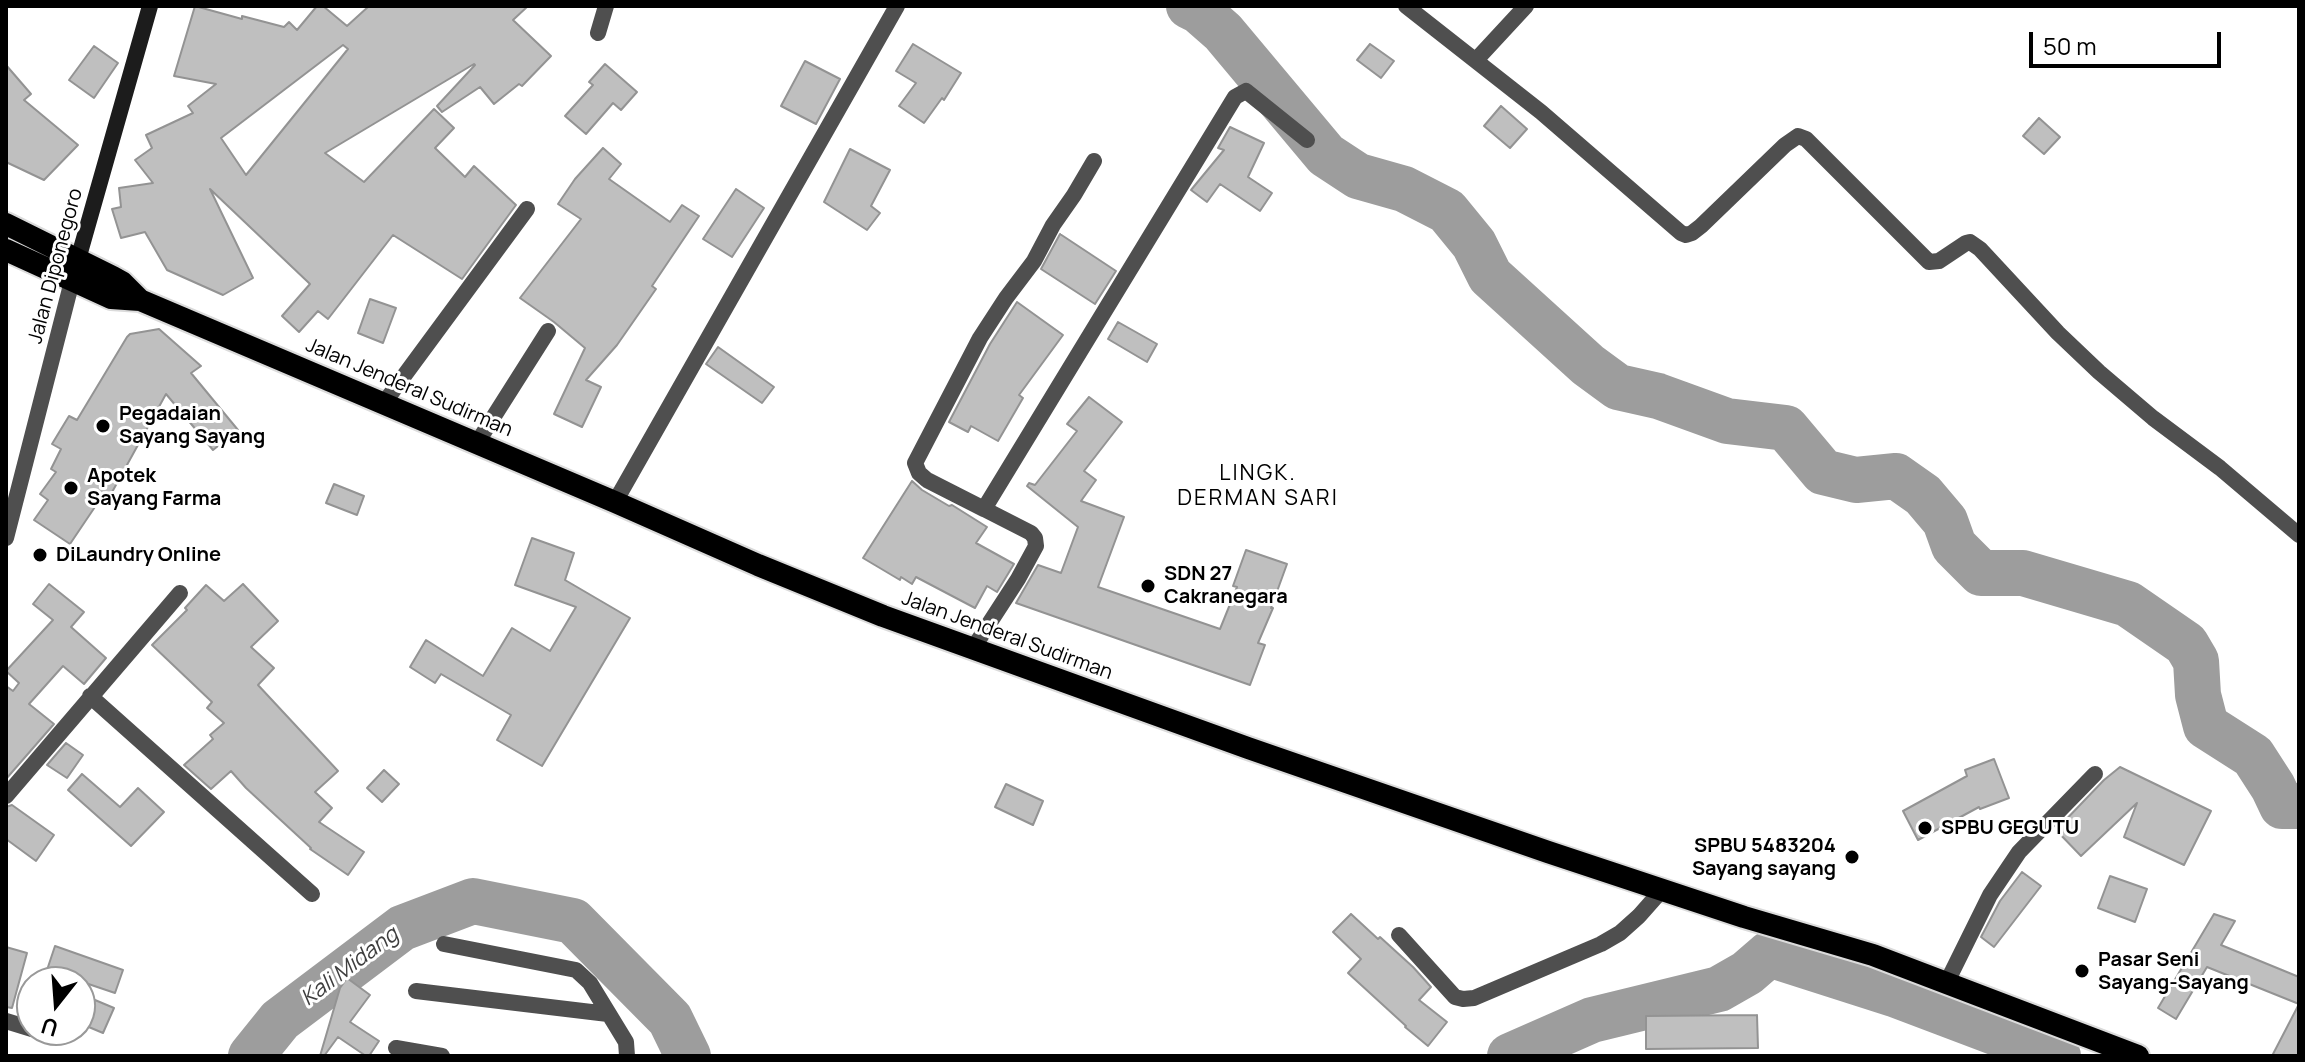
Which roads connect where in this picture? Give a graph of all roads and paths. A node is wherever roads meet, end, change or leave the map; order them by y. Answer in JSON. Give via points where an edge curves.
{"nodes":[{"id":1,"x":150,"y":6,"type":"edge"},
{"id":2,"x":606,"y":6,"type":"edge"},
{"id":3,"x":897,"y":6,"type":"edge"},
{"id":4,"x":1406,"y":6,"type":"edge"},
{"id":5,"x":1526,"y":6,"type":"edge"},
{"id":6,"x":598,"y":33,"type":"dead end"},
{"id":7,"x":1476,"y":60,"type":"junction"},
{"id":8,"x":1307,"y":140,"type":"dead end"},
{"id":9,"x":1094,"y":161,"type":"dead end"},
{"id":10,"x":527,"y":209,"type":"dead end"},
{"id":11,"x":6,"y":224,"type":"edge"},
{"id":12,"x":6,"y":250,"type":"edge"},
{"id":13,"x":78,"y":259,"type":"junction"},
{"id":14,"x":72,"y":281,"type":"junction"},
{"id":15,"x":140,"y":300,"type":"junction"},
{"id":16,"x":548,"y":331,"type":"dead end"},
{"id":17,"x":384,"y":403,"type":"junction"},
{"id":18,"x":477,"y":443,"type":"junction"},
{"id":19,"x":615,"y":502,"type":"junction"},
{"id":20,"x":984,"y":509,"type":"junction"},
{"id":21,"x":2299,"y":535,"type":"edge"},
{"id":22,"x":6,"y":538,"type":"edge"},
{"id":23,"x":180,"y":593,"type":"dead end"},
{"id":24,"x":972,"y":650,"type":"junction"},
{"id":25,"x":90,"y":696,"type":"junction"},
{"id":26,"x":2095,"y":774,"type":"dead end"},
{"id":27,"x":6,"y":796,"type":"edge"},
{"id":28,"x":1662,"y":890,"type":"junction"},
{"id":29,"x":312,"y":894,"type":"dead end"},
{"id":30,"x":1399,"y":935,"type":"dead end"},
{"id":31,"x":444,"y":944,"type":"dead end"},
{"id":32,"x":1946,"y":984,"type":"junction"},
{"id":33,"x":416,"y":991,"type":"dead end"},
{"id":34,"x":608,"y":1014,"type":"junction"},
{"id":35,"x":396,"y":1048,"type":"dead end"},
{"id":36,"x":442,"y":1056,"type":"edge"},
{"id":37,"x":627,"y":1056,"type":"edge"},
{"id":38,"x":2138,"y":1056,"type":"edge"}],
"edges":[{"from":1,"to":13,"type":"main road","name":"Jalan Diponegoro"},
{"from":2,"to":6,"type":"street"},
{"from":3,"to":19,"type":"street"},
{"from":4,"to":7,"type":"street"},
{"from":5,"to":7,"type":"street"},
{"from":7,"to":21,"type":"street","via":[[1686,235],[1785,145],[1798,136],[1806,139],[1929,262],[1966,243],[1980,249],[2099,372]]},
{"from":8,"to":20,"type":"street","via":[[1246,91],[1235,97]]},
{"from":9,"to":20,"type":"street","via":[[980,338],[915,463],[927,480]]},
{"from":10,"to":17,"type":"street"},
{"from":11,"to":13,"type":"highway"},
{"from":12,"to":14,"type":"highway","name":"Jalan Jenderal Sudirman"},
{"from":13,"to":14,"type":"main road","name":"Jalan Diponegoro"},
{"from":13,"to":15,"type":"highway","via":[[122,282]]},
{"from":14,"to":15,"type":"highway","name":"Jalan Jenderal Sudirman","via":[[111,298]]},
{"from":14,"to":22,"type":"street","name":"Jalan Diponegoro"},
{"from":15,"to":17,"type":"highway","name":"Jalan Jenderal Sudirman"},
{"from":16,"to":18,"type":"street"},
{"from":17,"to":18,"type":"highway","name":"Jalan Jenderal Sudirman"},
{"from":18,"to":19,"type":"highway","name":"Jalan Jenderal Sudirman"},
{"from":19,"to":24,"type":"highway","name":"Jalan Jenderal Sudirman"},
{"from":20,"to":24,"type":"street","via":[[1031,533],[1036,546]]},
{"from":23,"to":25,"type":"street"},
{"from":24,"to":28,"type":"highway","name":"Jalan Jenderal Sudirman"},
{"from":25,"to":27,"type":"street"},
{"from":25,"to":29,"type":"street"},
{"from":26,"to":32,"type":"street","via":[[2019,852],[1990,895]]},
{"from":28,"to":30,"type":"street","via":[[1620,933],[1601,944],[1474,998],[1455,997]]},
{"from":28,"to":32,"type":"highway","name":"Jalan Jenderal Sudirman","via":[[1873,955]]},
{"from":31,"to":34,"type":"street","via":[[576,970]]},
{"from":32,"to":38,"type":"highway","name":"Jalan Jenderal Sudirman"},
{"from":33,"to":34,"type":"street"},
{"from":34,"to":37,"type":"street","via":[[626,1042]]},
{"from":35,"to":36,"type":"street"}]}
